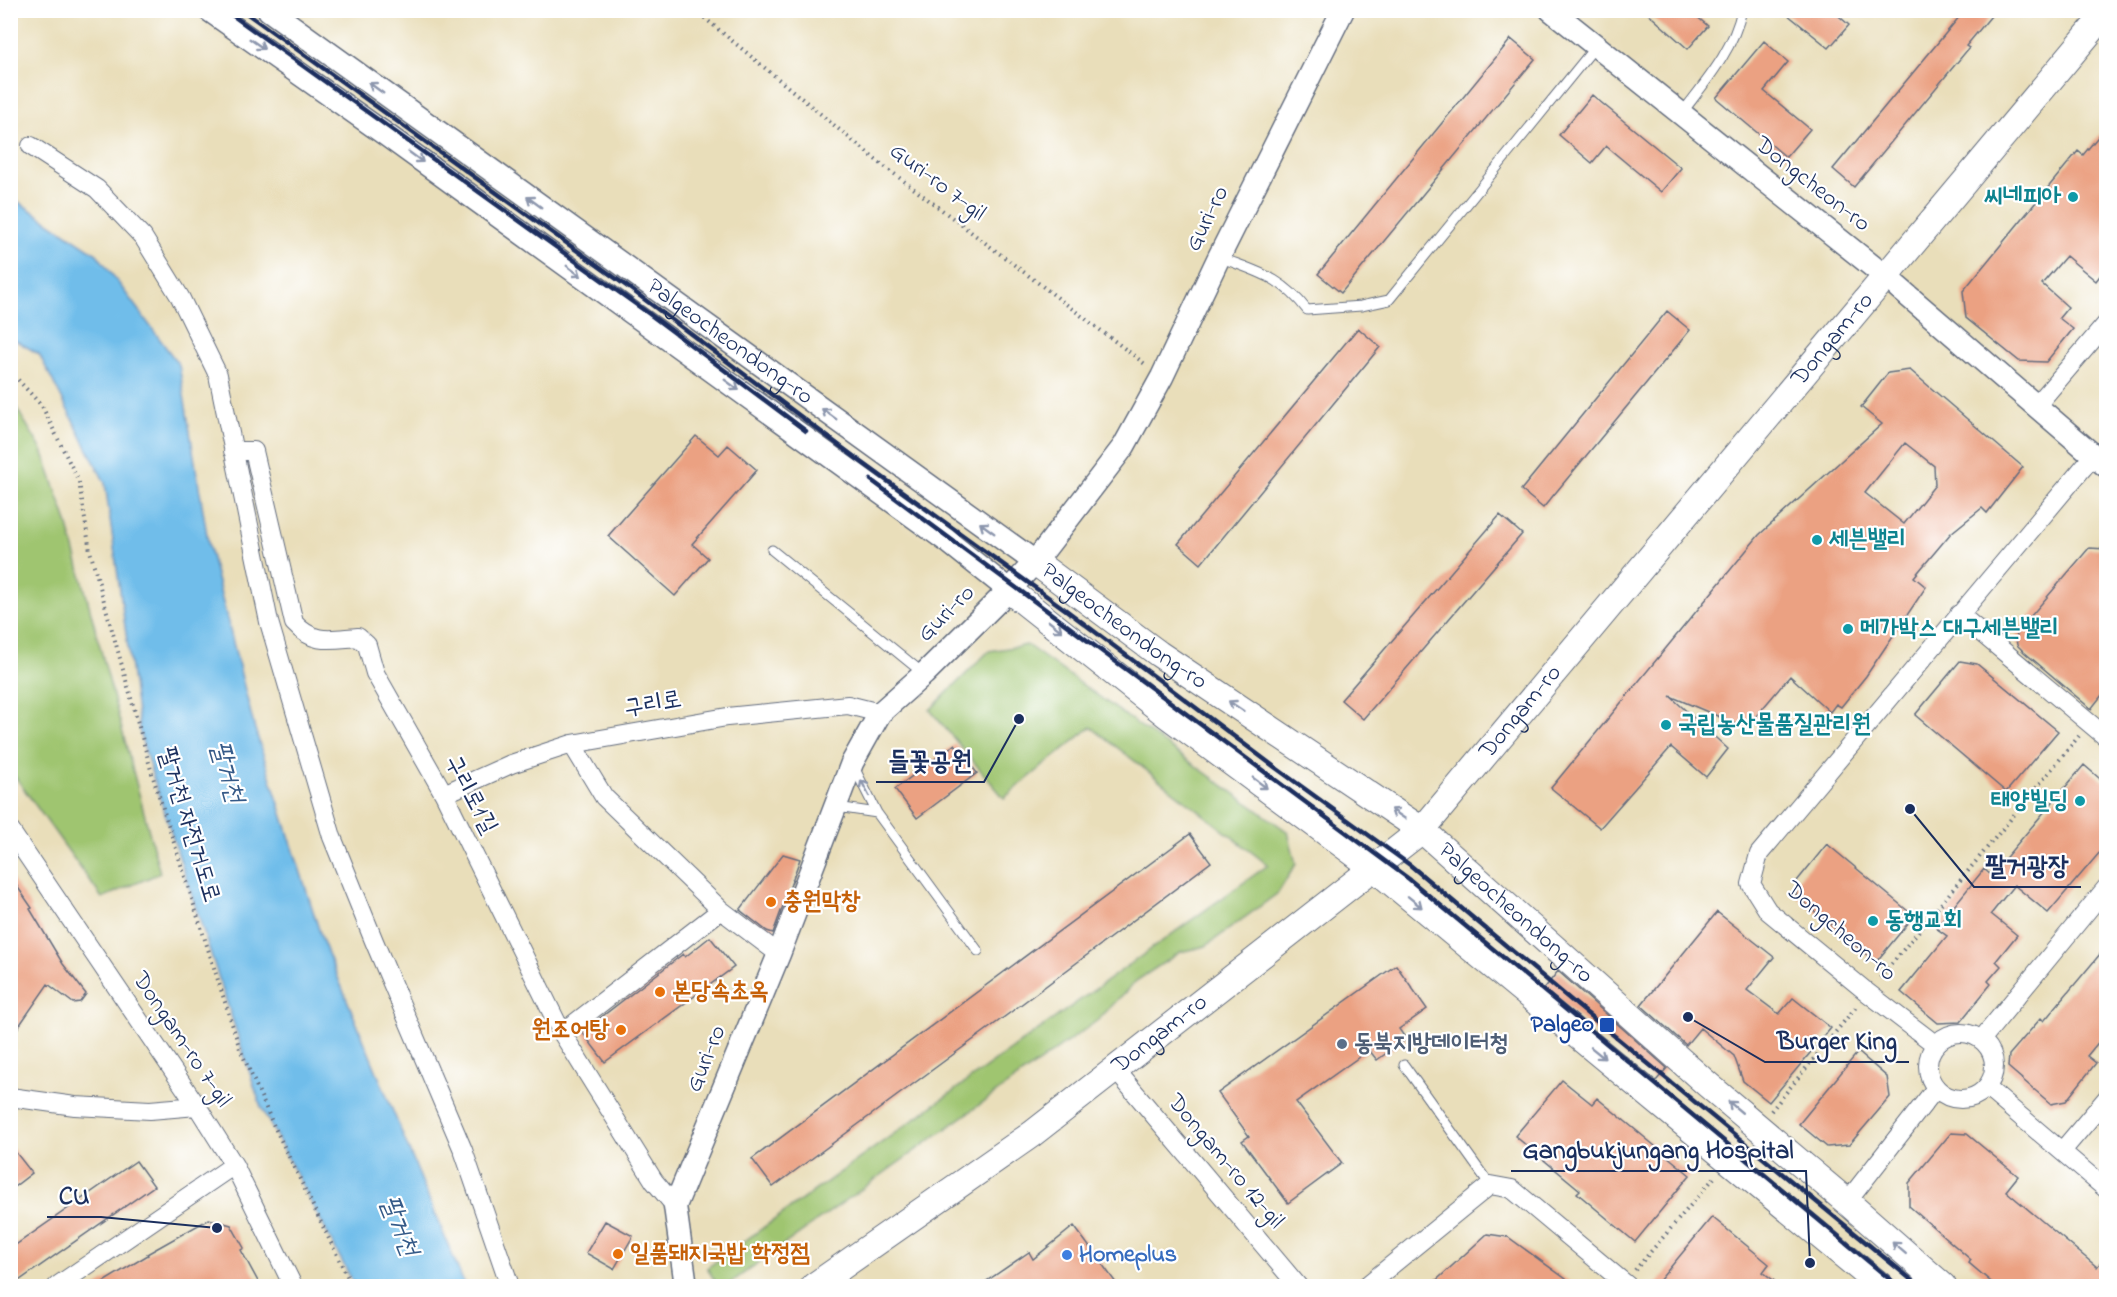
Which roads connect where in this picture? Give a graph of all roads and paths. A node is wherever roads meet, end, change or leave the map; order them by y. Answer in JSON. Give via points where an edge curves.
{"nodes":[{"id":1,"x":209,"y":10,"type":"edge"},
{"id":2,"x":269,"y":10,"type":"edge"},
{"id":3,"x":696,"y":10,"type":"edge"},
{"id":4,"x":1343,"y":10,"type":"edge"},
{"id":5,"x":1551,"y":10,"type":"edge"},
{"id":6,"x":1742,"y":10,"type":"edge"},
{"id":7,"x":2106,"y":13,"type":"edge"},
{"id":8,"x":1594,"y":47,"type":"junction"},
{"id":9,"x":1680,"y":115,"type":"junction"},
{"id":10,"x":31,"y":146,"type":"dead end"},
{"id":11,"x":1219,"y":257,"type":"junction"},
{"id":12,"x":1886,"y":277,"type":"junction"},
{"id":13,"x":2106,"y":324,"type":"edge"},
{"id":14,"x":10,"y":371,"type":"edge"},
{"id":15,"x":1162,"y":377,"type":"junction"},
{"id":16,"x":2036,"y":406,"type":"junction"},
{"id":17,"x":233,"y":451,"type":"junction"},
{"id":18,"x":2100,"y":461,"type":"edge"},
{"id":19,"x":772,"y":550,"type":"dead end"},
{"id":20,"x":1035,"y":562,"type":"junction"},
{"id":21,"x":1009,"y":590,"type":"junction"},
{"id":22,"x":1959,"y":614,"type":"junction"},
{"id":23,"x":924,"y":674,"type":"junction"},
{"id":24,"x":880,"y":713,"type":"junction"},
{"id":25,"x":2090,"y":723,"type":"junction"},
{"id":26,"x":2106,"y":737,"type":"edge"},
{"id":27,"x":572,"y":744,"type":"junction"},
{"id":28,"x":852,"y":763,"type":"junction"},
{"id":29,"x":444,"y":794,"type":"junction"},
{"id":30,"x":834,"y":806,"type":"junction"},
{"id":31,"x":878,"y":813,"type":"junction"},
{"id":32,"x":10,"y":830,"type":"edge"},
{"id":33,"x":1422,"y":830,"type":"junction"},
{"id":34,"x":1374,"y":868,"type":"junction"},
{"id":35,"x":2106,"y":888,"type":"edge"},
{"id":36,"x":721,"y":910,"type":"junction"},
{"id":37,"x":978,"y":951,"type":"dead end"},
{"id":38,"x":779,"y":954,"type":"junction"},
{"id":39,"x":1868,"y":993,"type":"junction"},
{"id":40,"x":562,"y":1033,"type":"junction"},
{"id":41,"x":1981,"y":1040,"type":"junction"},
{"id":42,"x":1936,"y":1045,"type":"junction"},
{"id":43,"x":1404,"y":1065,"type":"dead end"},
{"id":44,"x":1115,"y":1069,"type":"junction"},
{"id":45,"x":1936,"y":1088,"type":"junction"},
{"id":46,"x":1987,"y":1088,"type":"junction"},
{"id":47,"x":10,"y":1097,"type":"edge"},
{"id":48,"x":2106,"y":1099,"type":"edge"},
{"id":49,"x":197,"y":1107,"type":"junction"},
{"id":50,"x":2062,"y":1151,"type":"junction"},
{"id":51,"x":234,"y":1165,"type":"junction"},
{"id":52,"x":1490,"y":1185,"type":"junction"},
{"id":53,"x":2106,"y":1189,"type":"edge"},
{"id":54,"x":1847,"y":1202,"type":"junction"},
{"id":55,"x":675,"y":1206,"type":"junction"},
{"id":56,"x":57,"y":1287,"type":"edge"},
{"id":57,"x":293,"y":1287,"type":"edge"},
{"id":58,"x":352,"y":1287,"type":"edge"},
{"id":59,"x":510,"y":1287,"type":"edge"},
{"id":60,"x":686,"y":1287,"type":"edge"},
{"id":61,"x":814,"y":1287,"type":"edge"},
{"id":62,"x":1298,"y":1287,"type":"edge"},
{"id":63,"x":1366,"y":1287,"type":"edge"},
{"id":64,"x":1628,"y":1287,"type":"edge"},
{"id":65,"x":1881,"y":1287,"type":"edge"},
{"id":66,"x":1943,"y":1287,"type":"edge"}],
"edges":[{"from":1,"to":21,"type":"street","name":"Palgeocheondong-ro","one_way":true,"via":[[936,533]]},
{"from":20,"to":2,"type":"street","name":"Palgeocheondong-ro","one_way":true},
{"from":3,"to":15,"type":"path","name":"Guri-ro 7-gil","via":[[876,160]]},
{"from":4,"to":11,"type":"street","name":"Guri-ro"},
{"from":5,"to":8,"type":"street","name":"Dongcheon-ro"},
{"from":6,"to":9,"type":"lane","via":[[1737,31],[1720,62]]},
{"from":7,"to":12,"type":"main road","name":"Dongam-ro"},
{"from":8,"to":9,"type":"street","name":"Dongcheon-ro"},
{"from":8,"to":11,"type":"lane","via":[[1389,300],[1307,310],[1293,293],[1273,279]]},
{"from":9,"to":12,"type":"street","name":"Dongcheon-ro"},
{"from":10,"to":17,"type":"street","via":[[97,189],[143,237],[180,297],[218,375]]},
{"from":11,"to":15,"type":"street","name":"Guri-ro"},
{"from":12,"to":16,"type":"street","name":"Dongcheon-ro"},
{"from":12,"to":33,"type":"main road","name":"Dongam-ro"},
{"from":13,"to":16,"type":"street"},
{"from":14,"to":58,"type":"path","name":"팔거천 자전거도로","via":[[42,406],[79,482],[90,551],[153,777],[240,1049]]},
{"from":15,"to":20,"type":"street","name":"Guri-ro","via":[[1124,446]]},
{"from":16,"to":18,"type":"street","name":"Dongcheon-ro"},
{"from":17,"to":29,"type":"street","name":"구리로1길","via":[[254,451],[294,623],[314,639],[358,637],[367,645],[375,673]]},
{"from":17,"to":59,"type":"street","via":[[269,622],[332,837],[463,1150]]},
{"from":18,"to":22,"type":"street","name":"Dongcheon-ro"},
{"from":19,"to":23,"type":"lane"},
{"from":20,"to":21,"type":"street","name":"Guri-ro"},
{"from":33,"to":20,"type":"main road","name":"Palgeocheondong-ro","one_way":true,"via":[[1159,654]]},
{"from":21,"to":23,"type":"street","name":"Guri-ro"},
{"from":21,"to":34,"type":"main road","name":"Palgeocheondong-ro","one_way":true,"via":[[1167,715]]},
{"from":22,"to":25,"type":"street"},
{"from":22,"to":39,"type":"street","name":"Dongcheon-ro","via":[[1759,854],[1751,884],[1768,910]]},
{"from":23,"to":24,"type":"street","name":"Guri-ro"},
{"from":24,"to":27,"type":"street","name":"구리로","via":[[848,705],[727,717]]},
{"from":24,"to":28,"type":"street","name":"Guri-ro"},
{"from":25,"to":26,"type":"street"},
{"from":25,"to":39,"type":"path"},
{"from":27,"to":29,"type":"street","name":"구리로","via":[[511,764]]},
{"from":27,"to":36,"type":"street","via":[[604,797]]},
{"from":28,"to":30,"type":"street","name":"Guri-ro"},
{"from":31,"to":28,"type":"lane","one_way":true},
{"from":29,"to":40,"type":"street","name":"구리로1길"},
{"from":30,"to":31,"type":"lane"},
{"from":30,"to":38,"type":"street","name":"Guri-ro"},
{"from":31,"to":37,"type":"lane"},
{"from":32,"to":49,"type":"street","name":"Dongam-ro 7-gil"},
{"from":33,"to":34,"type":"main road","name":"Dongam-ro"},
{"from":54,"to":33,"type":"main road","name":"Palgeocheondong-ro","one_way":true,"via":[[1707,1084]]},
{"from":34,"to":44,"type":"main road","name":"Dongam-ro"},
{"from":34,"to":65,"type":"main road","name":"Palgeocheondong-ro","one_way":true},
{"from":35,"to":41,"type":"street"},
{"from":36,"to":38,"type":"street"},
{"from":36,"to":40,"type":"street"},
{"from":38,"to":55,"type":"street","name":"Guri-ro"},
{"from":39,"to":42,"type":"street","name":"Dongcheon-ro"},
{"from":40,"to":55,"type":"street","name":"구리로1길","via":[[654,1181]]},
{"from":41,"to":42,"type":"street","via":[[1958,1034]]},
{"from":41,"to":46,"type":"street","via":[[1993,1057],[1992,1078]]},
{"from":42,"to":45,"type":"street","via":[[1929,1062]]},
{"from":43,"to":52,"type":"lane"},
{"from":44,"to":61,"type":"main road","name":"Dongam-ro","via":[[1032,1134]]},
{"from":44,"to":62,"type":"street","name":"Dongam-ro 12-gil"},
{"from":45,"to":46,"type":"street","via":[[1961,1100]]},
{"from":45,"to":54,"type":"street"},
{"from":46,"to":50,"type":"street"},
{"from":47,"to":49,"type":"street","via":[[96,1108]]},
{"from":48,"to":50,"type":"street"},
{"from":49,"to":51,"type":"street","name":"Dongam-ro 7-gil"},
{"from":50,"to":53,"type":"street"},
{"from":51,"to":56,"type":"street"},
{"from":51,"to":57,"type":"street","name":"Dongam-ro 7-gil"},
{"from":52,"to":63,"type":"street"},
{"from":52,"to":64,"type":"street","via":[[1512,1189]]},
{"from":66,"to":54,"type":"main road","name":"Palgeocheondong-ro","one_way":true},
{"from":55,"to":60,"type":"street"}]}
